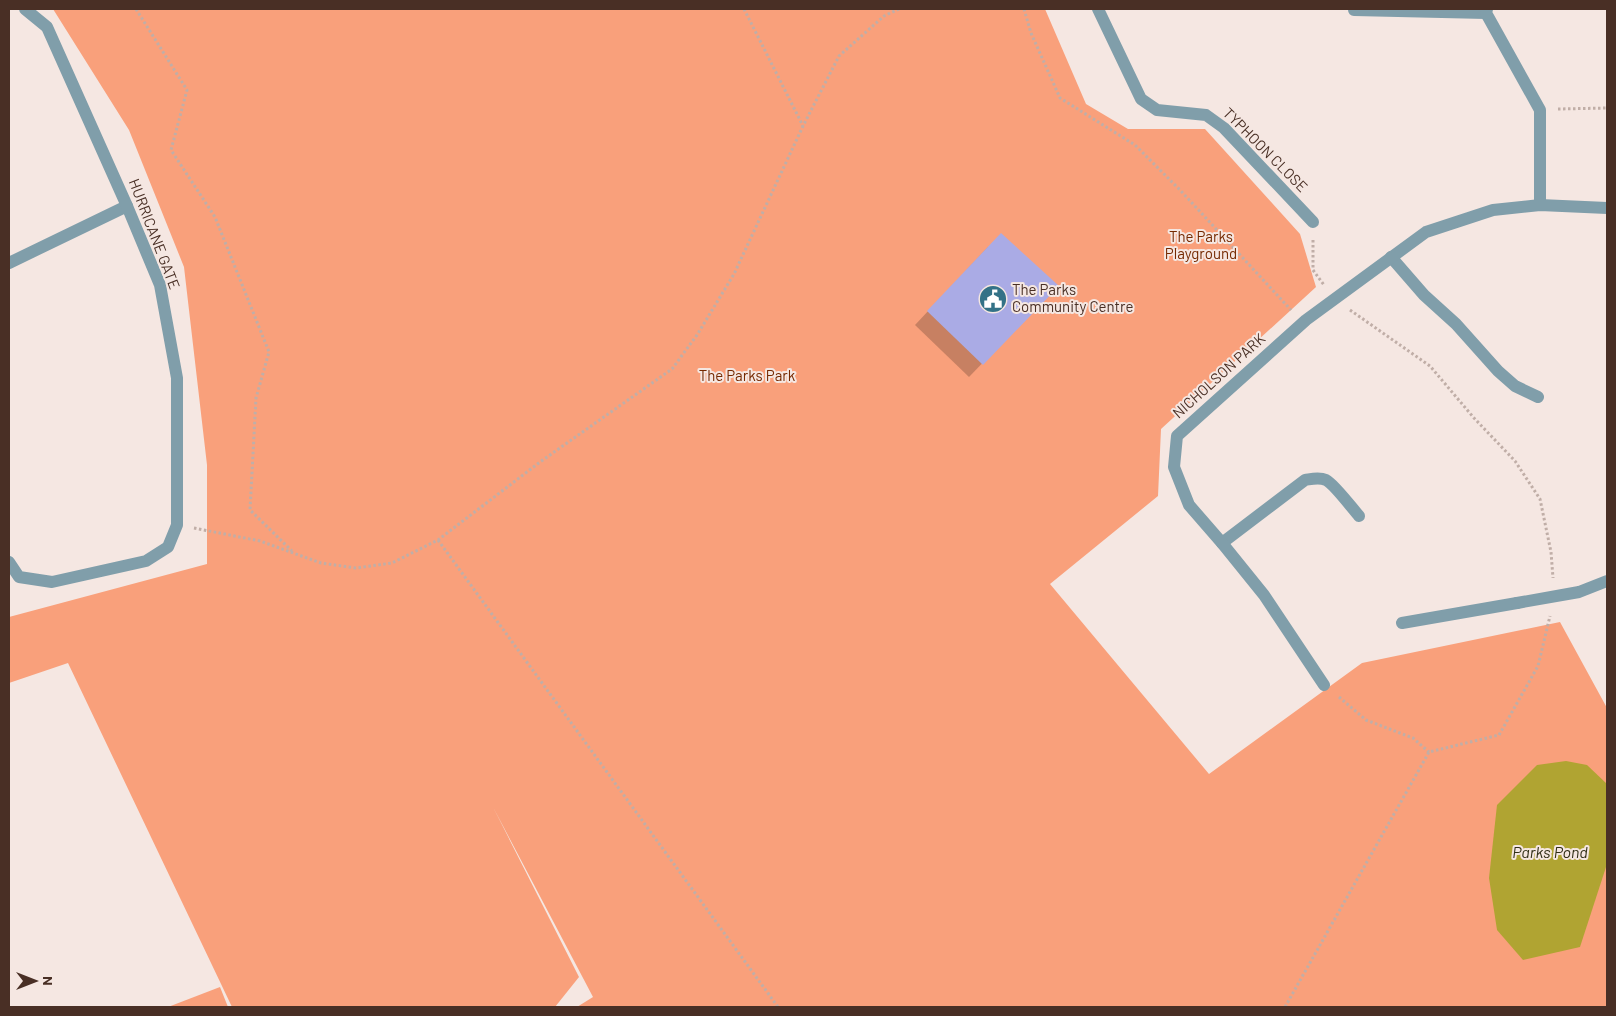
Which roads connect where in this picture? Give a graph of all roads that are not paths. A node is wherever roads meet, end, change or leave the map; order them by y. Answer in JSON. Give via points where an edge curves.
{"nodes":[{"id":1,"x":25,"y":9,"type":"edge"},
{"id":2,"x":1098,"y":9,"type":"edge"},
{"id":3,"x":1354,"y":10,"type":"edge"},
{"id":4,"x":1486,"y":11,"type":"edge"},
{"id":5,"x":1540,"y":205,"type":"junction"},
{"id":6,"x":127,"y":206,"type":"junction"},
{"id":7,"x":1607,"y":208,"type":"edge"},
{"id":8,"x":1314,"y":222,"type":"road end"},
{"id":9,"x":1391,"y":257,"type":"junction"},
{"id":10,"x":9,"y":263,"type":"edge"},
{"id":11,"x":1538,"y":397,"type":"dead end"},
{"id":12,"x":1359,"y":516,"type":"dead end"},
{"id":13,"x":1222,"y":543,"type":"junction"},
{"id":14,"x":9,"y":562,"type":"edge"},
{"id":15,"x":1607,"y":580,"type":"edge"},
{"id":16,"x":1402,"y":623,"type":"dead end"},
{"id":17,"x":1324,"y":685,"type":"road end"}],
"edges":[{"from":1,"to":6,"type":"street","name":"HURRICANE GATE","via":[[47,27]]},
{"from":2,"to":8,"type":"street","name":"TYPHOON CLOSE","via":[[1141,99],[1157,110],[1206,115],[1224,128]]},
{"from":3,"to":4,"type":"street"},
{"from":4,"to":5,"type":"street","via":[[1540,110]]},
{"from":5,"to":7,"type":"street","name":"NICHOLSON PARK"},
{"from":5,"to":9,"type":"street","name":"NICHOLSON PARK","via":[[1493,210],[1426,232]]},
{"from":6,"to":10,"type":"street"},
{"from":6,"to":14,"type":"street","name":"HURRICANE GATE","via":[[160,285],[177,378],[177,524],[168,547],[146,561],[52,582],[19,577]]},
{"from":9,"to":11,"type":"street","via":[[1498,371],[1514,386]]},
{"from":9,"to":13,"type":"street","name":"NICHOLSON PARK","via":[[1306,320],[1176,436],[1174,467],[1189,505]]},
{"from":12,"to":13,"type":"street","via":[[1326,480],[1310,479]]},
{"from":13,"to":17,"type":"street","name":"NICHOLSON PARK","via":[[1264,595]]},
{"from":15,"to":16,"type":"street","via":[[1579,592]]}]}
